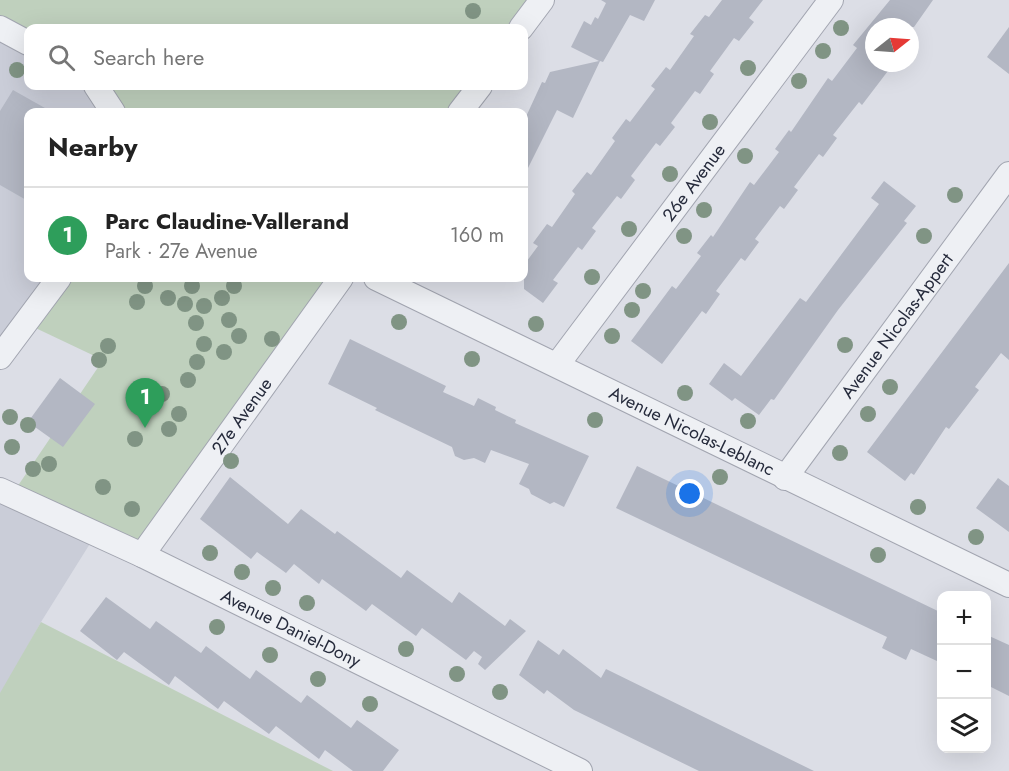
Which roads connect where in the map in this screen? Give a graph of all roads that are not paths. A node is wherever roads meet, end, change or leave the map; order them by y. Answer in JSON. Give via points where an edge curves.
{"nodes":[{"id":1,"x":542,"y":0,"type":"edge"},
{"id":2,"x":831,"y":0,"type":"edge"},
{"id":3,"x":525,"y":24,"type":"edge"},
{"id":4,"x":0,"y":28,"type":"edge"},
{"id":5,"x":24,"y":41,"type":"edge"},
{"id":6,"x":99,"y":90,"type":"edge"},
{"id":7,"x":477,"y":90,"type":"edge"},
{"id":8,"x":110,"y":108,"type":"edge"},
{"id":9,"x":463,"y":108,"type":"edge"},
{"id":10,"x":1009,"y":174,"type":"edge"},
{"id":11,"x":55,"y":282,"type":"edge"},
{"id":12,"x":338,"y":282,"type":"edge"},
{"id":13,"x":384,"y":282,"type":"edge"},
{"id":14,"x":0,"y":357,"type":"edge"},
{"id":15,"x":557,"y":365,"type":"junction"},
{"id":16,"x":785,"y":478,"type":"junction"},
{"id":17,"x":0,"y":490,"type":"edge"},
{"id":18,"x":142,"y":555,"type":"junction"},
{"id":19,"x":1009,"y":585,"type":"edge"},
{"id":20,"x":580,"y":771,"type":"edge"}],
"edges":[{"from":1,"to":3,"type":"street"},
{"from":2,"to":15,"type":"street","name":"26e Avenue"},
{"from":4,"to":5,"type":"street"},
{"from":6,"to":8,"type":"street"},
{"from":7,"to":9,"type":"street"},
{"from":10,"to":16,"type":"street","name":"Avenue Nicolas-Appert"},
{"from":11,"to":14,"type":"street"},
{"from":12,"to":18,"type":"street","name":"27e Avenue"},
{"from":13,"to":15,"type":"street","name":"Avenue Nicolas-Leblanc"},
{"from":15,"to":16,"type":"street","name":"Avenue Nicolas-Leblanc"},
{"from":16,"to":19,"type":"street","name":"Avenue Nicolas-Leblanc"},
{"from":17,"to":18,"type":"street","name":"Avenue Daniel-Dony"},
{"from":18,"to":20,"type":"street","name":"Avenue Daniel-Dony"}]}
